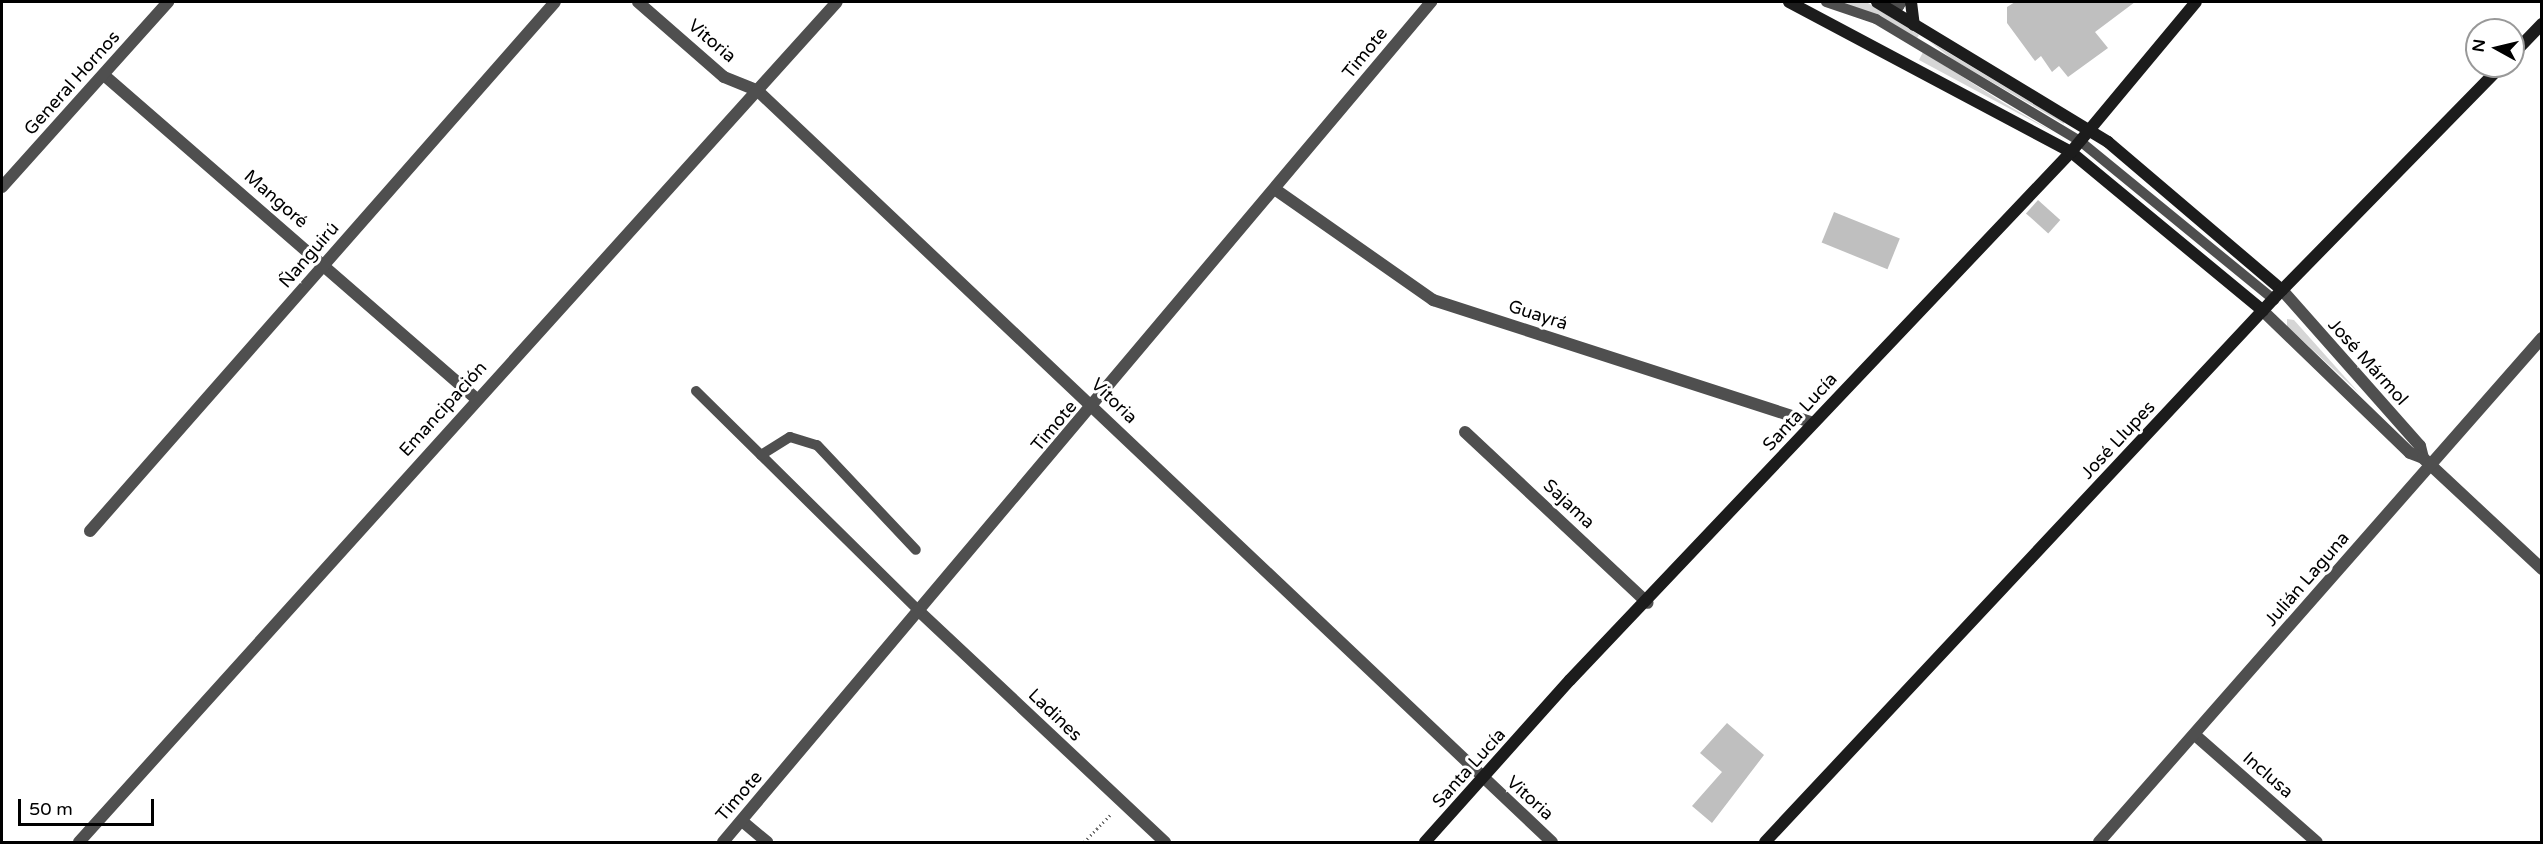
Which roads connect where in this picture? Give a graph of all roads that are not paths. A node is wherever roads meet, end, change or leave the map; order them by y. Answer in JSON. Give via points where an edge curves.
{"nodes":[{"id":1,"x":168,"y":2,"type":"edge"},
{"id":2,"x":555,"y":2,"type":"edge"},
{"id":3,"x":638,"y":2,"type":"edge"},
{"id":4,"x":837,"y":2,"type":"edge"},
{"id":5,"x":1431,"y":2,"type":"edge"},
{"id":6,"x":1789,"y":2,"type":"edge"},
{"id":7,"x":1826,"y":2,"type":"edge"},
{"id":8,"x":1877,"y":2,"type":"edge"},
{"id":9,"x":1888,"y":2,"type":"edge"},
{"id":10,"x":1901,"y":2,"type":"edge"},
{"id":11,"x":1911,"y":2,"type":"edge"},
{"id":12,"x":2196,"y":2,"type":"edge"},
{"id":13,"x":2541,"y":24,"type":"edge"},
{"id":14,"x":1914,"y":25,"type":"junction"},
{"id":15,"x":2525,"y":41,"type":"edge"},
{"id":16,"x":105,"y":76,"type":"junction"},
{"id":17,"x":2489,"y":78,"type":"edge"},
{"id":18,"x":758,"y":91,"type":"junction"},
{"id":19,"x":2085,"y":136,"type":"junction"},
{"id":20,"x":2071,"y":152,"type":"junction"},
{"id":21,"x":2,"y":187,"type":"edge"},
{"id":22,"x":1276,"y":190,"type":"junction"},
{"id":23,"x":324,"y":265,"type":"junction"},
{"id":24,"x":2278,"y":295,"type":"junction"},
{"id":25,"x":2263,"y":311,"type":"junction"},
{"id":26,"x":2541,"y":338,"type":"edge"},
{"id":27,"x":696,"y":391,"type":"dead end"},
{"id":28,"x":476,"y":398,"type":"junction"},
{"id":29,"x":1094,"y":407,"type":"junction"},
{"id":30,"x":1813,"y":423,"type":"junction"},
{"id":31,"x":1465,"y":432,"type":"dead end"},
{"id":32,"x":760,"y":455,"type":"junction"},
{"id":33,"x":2426,"y":461,"type":"junction"},
{"id":34,"x":90,"y":531,"type":"dead end"},
{"id":35,"x":916,"y":550,"type":"dead end"},
{"id":36,"x":2541,"y":569,"type":"edge"},
{"id":37,"x":1648,"y":603,"type":"junction"},
{"id":38,"x":921,"y":613,"type":"junction"},
{"id":39,"x":2195,"y":735,"type":"junction"},
{"id":40,"x":1483,"y":780,"type":"junction"},
{"id":41,"x":742,"y":821,"type":"junction"},
{"id":42,"x":2104,"y":841,"type":"edge"},
{"id":43,"x":79,"y":843,"type":"edge"},
{"id":44,"x":723,"y":843,"type":"edge"},
{"id":45,"x":766,"y":843,"type":"edge"},
{"id":46,"x":1165,"y":843,"type":"edge"},
{"id":47,"x":1425,"y":843,"type":"edge"},
{"id":48,"x":1552,"y":843,"type":"edge"},
{"id":49,"x":1765,"y":843,"type":"edge"},
{"id":50,"x":2317,"y":843,"type":"edge"}],
"edges":[{"from":1,"to":16,"type":"street","name":"General Hornos"},
{"from":2,"to":23,"type":"street","name":"Ñanguirú"},
{"from":3,"to":18,"type":"street","name":"Vitoria","via":[[724,77]]},
{"from":4,"to":18,"type":"street","name":"Emancipación"},
{"from":5,"to":22,"type":"street","name":"Timote"},
{"from":6,"to":20,"type":"street"},
{"from":7,"to":19,"type":"lane","via":[[1876,19]]},
{"from":8,"to":14,"type":"street"},
{"from":9,"to":10,"type":"street","via":[[1898,6]]},
{"from":11,"to":14,"type":"street"},
{"from":12,"to":19,"type":"street","name":"Santa Lucía"},
{"from":13,"to":15,"type":"street"},
{"from":14,"to":19,"type":"street"},
{"from":16,"to":21,"type":"street","name":"General Hornos"},
{"from":16,"to":23,"type":"street","name":"Mangoré"},
{"from":17,"to":24,"type":"street","name":"José Llupes"},
{"from":18,"to":28,"type":"street","name":"Emancipación"},
{"from":18,"to":29,"type":"street","name":"Vitoria"},
{"from":19,"to":20,"type":"street","name":"Santa Lucía"},
{"from":19,"to":24,"type":"street","via":[[2186,204]]},
{"from":20,"to":25,"type":"street"},
{"from":20,"to":30,"type":"street","name":"Santa Lucía"},
{"from":22,"to":29,"type":"street","name":"Timote"},
{"from":22,"to":30,"type":"street","name":"Guayrá","via":[[1433,300]]},
{"from":23,"to":28,"type":"street","name":"Mangoré"},
{"from":23,"to":34,"type":"street","name":"Ñanguirú"},
{"from":24,"to":25,"type":"street","name":"José Llupes"},
{"from":24,"to":33,"type":"street","name":"José Mármol","via":[[2420,446]]},
{"from":25,"to":33,"type":"street","name":"José Mármol","via":[[2410,453]]},
{"from":25,"to":49,"type":"street","name":"José Llupes"},
{"from":26,"to":33,"type":"street","name":"Julián Laguna"},
{"from":27,"to":32,"type":"lane"},
{"from":28,"to":43,"type":"street","name":"Emancipación"},
{"from":29,"to":38,"type":"street","name":"Timote"},
{"from":29,"to":40,"type":"street","name":"Vitoria"},
{"from":30,"to":37,"type":"street","name":"Santa Lucía"},
{"from":31,"to":37,"type":"street","name":"Sajama"},
{"from":32,"to":35,"type":"lane","via":[[790,437],[817,445]]},
{"from":32,"to":38,"type":"lane"},
{"from":33,"to":36,"type":"street","name":"José Mármol"},
{"from":33,"to":39,"type":"street","name":"Julián Laguna"},
{"from":37,"to":40,"type":"street","name":"Santa Lucía"},
{"from":38,"to":41,"type":"street","name":"Timote"},
{"from":38,"to":46,"type":"street","name":"Ladines"},
{"from":39,"to":42,"type":"street","name":"Julián Laguna"},
{"from":39,"to":50,"type":"street","name":"Inclusa"},
{"from":40,"to":47,"type":"street","name":"Santa Lucía"},
{"from":40,"to":48,"type":"street","name":"Vitoria"},
{"from":41,"to":44,"type":"street","name":"Timote"},
{"from":41,"to":45,"type":"street"}]}
